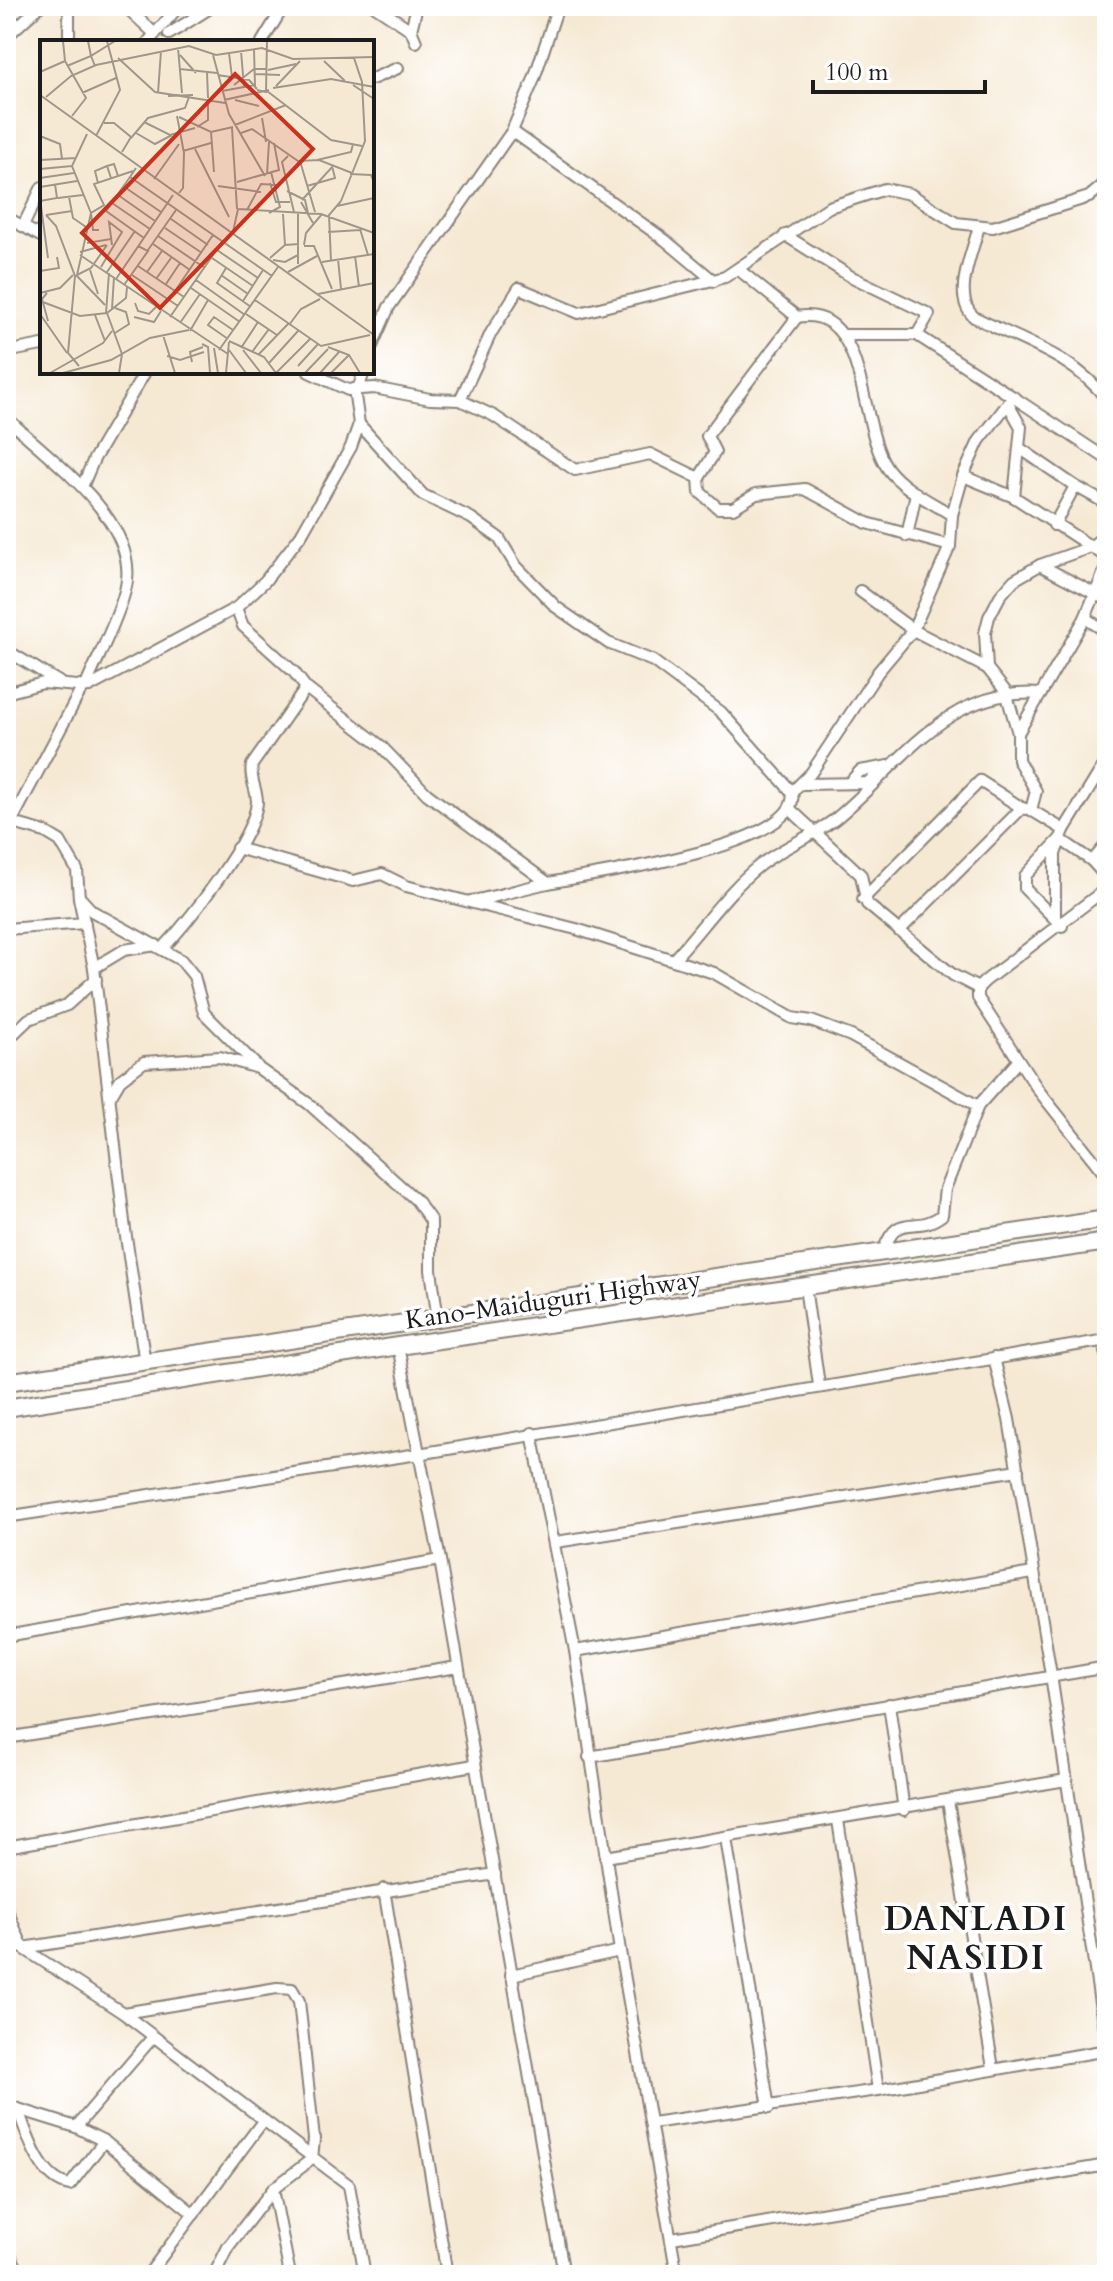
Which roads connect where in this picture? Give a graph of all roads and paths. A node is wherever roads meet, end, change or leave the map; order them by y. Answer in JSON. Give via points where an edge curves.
{"nodes":[{"id":1,"x":40,"y":6,"type":"edge"},
{"id":2,"x":69,"y":6,"type":"edge"},
{"id":3,"x":125,"y":6,"type":"edge"},
{"id":4,"x":179,"y":6,"type":"edge"},
{"id":5,"x":213,"y":6,"type":"edge"},
{"id":6,"x":284,"y":6,"type":"edge"},
{"id":7,"x":375,"y":6,"type":"edge"},
{"id":8,"x":417,"y":6,"type":"edge"},
{"id":9,"x":558,"y":6,"type":"edge"},
{"id":10,"x":411,"y":30,"type":"junction"},
{"id":11,"x":169,"y":34,"type":"dead end"},
{"id":12,"x":6,"y":37,"type":"edge"},
{"id":13,"x":152,"y":38,"type":"edge"},
{"id":14,"x":69,"y":40,"type":"edge"},
{"id":15,"x":263,"y":40,"type":"edge"},
{"id":16,"x":416,"y":42,"type":"dead end"},
{"id":17,"x":398,"y":68,"type":"dead end"},
{"id":18,"x":374,"y":78,"type":"edge"},
{"id":19,"x":512,"y":131,"type":"junction"},
{"id":20,"x":1106,"y":185,"type":"edge"},
{"id":21,"x":40,"y":191,"type":"edge"},
{"id":22,"x":6,"y":217,"type":"edge"},
{"id":23,"x":23,"y":226,"type":"junction"},
{"id":24,"x":979,"y":226,"type":"junction"},
{"id":25,"x":785,"y":235,"type":"junction"},
{"id":26,"x":40,"y":236,"type":"edge"},
{"id":27,"x":738,"y":269,"type":"junction"},
{"id":28,"x":714,"y":281,"type":"junction"},
{"id":29,"x":797,"y":317,"type":"junction"},
{"id":30,"x":845,"y":335,"type":"junction"},
{"id":31,"x":917,"y":335,"type":"junction"},
{"id":32,"x":374,"y":341,"type":"edge"},
{"id":33,"x":40,"y":345,"type":"edge"},
{"id":34,"x":6,"y":352,"type":"edge"},
{"id":35,"x":144,"y":374,"type":"edge"},
{"id":36,"x":315,"y":374,"type":"edge"},
{"id":37,"x":363,"y":374,"type":"edge"},
{"id":38,"x":356,"y":389,"type":"junction"},
{"id":39,"x":460,"y":400,"type":"junction"},
{"id":40,"x":1107,"y":400,"type":"edge"},
{"id":41,"x":1010,"y":401,"type":"junction"},
{"id":42,"x":6,"y":417,"type":"edge"},
{"id":43,"x":359,"y":424,"type":"junction"},
{"id":44,"x":1021,"y":449,"type":"junction"},
{"id":45,"x":1107,"y":459,"type":"edge"},
{"id":46,"x":963,"y":476,"type":"junction"},
{"id":47,"x":699,"y":478,"type":"junction"},
{"id":48,"x":1075,"y":486,"type":"junction"},
{"id":49,"x":82,"y":487,"type":"junction"},
{"id":50,"x":916,"y":493,"type":"junction"},
{"id":51,"x":1014,"y":497,"type":"junction"},
{"id":52,"x":1107,"y":504,"type":"edge"},
{"id":53,"x":952,"y":515,"type":"junction"},
{"id":54,"x":1054,"y":525,"type":"junction"},
{"id":55,"x":1107,"y":533,"type":"edge"},
{"id":56,"x":907,"y":536,"type":"junction"},
{"id":57,"x":950,"y":546,"type":"junction"},
{"id":58,"x":1091,"y":547,"type":"junction"},
{"id":59,"x":1107,"y":557,"type":"edge"},
{"id":60,"x":1040,"y":565,"type":"junction"},
{"id":61,"x":1107,"y":565,"type":"edge"},
{"id":62,"x":860,"y":591,"type":"dead end"},
{"id":63,"x":1102,"y":598,"type":"edge"},
{"id":64,"x":236,"y":608,"type":"junction"},
{"id":65,"x":1085,"y":618,"type":"junction"},
{"id":66,"x":913,"y":630,"type":"junction"},
{"id":67,"x":1107,"y":632,"type":"edge"},
{"id":68,"x":6,"y":650,"type":"edge"},
{"id":69,"x":987,"y":668,"type":"junction"},
{"id":70,"x":65,"y":686,"type":"junction"},
{"id":71,"x":84,"y":688,"type":"junction"},
{"id":72,"x":306,"y":688,"type":"junction"},
{"id":73,"x":1006,"y":692,"type":"junction"},
{"id":74,"x":6,"y":693,"type":"edge"},
{"id":75,"x":1041,"y":694,"type":"junction"},
{"id":76,"x":1018,"y":733,"type":"junction"},
{"id":77,"x":1107,"y":760,"type":"edge"},
{"id":78,"x":890,"y":766,"type":"junction"},
{"id":79,"x":802,"y":784,"type":"junction"},
{"id":80,"x":792,"y":792,"type":"junction"},
{"id":81,"x":1026,"y":809,"type":"junction"},
{"id":82,"x":791,"y":810,"type":"junction"},
{"id":83,"x":8,"y":825,"type":"edge"},
{"id":84,"x":813,"y":831,"type":"junction"},
{"id":85,"x":1062,"y":835,"type":"junction"},
{"id":86,"x":1107,"y":844,"type":"edge"},
{"id":87,"x":237,"y":848,"type":"junction"},
{"id":88,"x":1092,"y":861,"type":"junction"},
{"id":89,"x":1107,"y":878,"type":"edge"},
{"id":90,"x":548,"y":883,"type":"junction"},
{"id":91,"x":1107,"y":888,"type":"edge"},
{"id":92,"x":79,"y":898,"type":"junction"},
{"id":93,"x":863,"y":899,"type":"junction"},
{"id":94,"x":471,"y":901,"type":"junction"},
{"id":95,"x":1058,"y":922,"type":"junction"},
{"id":96,"x":85,"y":923,"type":"junction"},
{"id":97,"x":6,"y":929,"type":"edge"},
{"id":98,"x":899,"y":931,"type":"junction"},
{"id":99,"x":159,"y":947,"type":"junction"},
{"id":100,"x":673,"y":960,"type":"junction"},
{"id":101,"x":95,"y":974,"type":"junction"},
{"id":102,"x":978,"y":988,"type":"junction"},
{"id":103,"x":6,"y":1041,"type":"edge"},
{"id":104,"x":1018,"y":1061,"type":"junction"},
{"id":105,"x":258,"y":1068,"type":"junction"},
{"id":106,"x":109,"y":1098,"type":"junction"},
{"id":107,"x":978,"y":1106,"type":"junction"},
{"id":108,"x":1107,"y":1177,"type":"edge"},
{"id":109,"x":1107,"y":1219,"type":"edge"},
{"id":110,"x":1107,"y":1242,"type":"edge"},
{"id":111,"x":883,"y":1252,"type":"junction"},
{"id":112,"x":805,"y":1287,"type":"junction"},
{"id":113,"x":438,"y":1320,"type":"junction"},
{"id":114,"x":1105,"y":1340,"type":"edge"},
{"id":115,"x":398,"y":1346,"type":"junction"},
{"id":116,"x":1107,"y":1357,"type":"edge"},
{"id":117,"x":994,"y":1358,"type":"junction"},
{"id":118,"x":145,"y":1363,"type":"junction"},
{"id":119,"x":6,"y":1382,"type":"edge"},
{"id":120,"x":819,"y":1385,"type":"junction"},
{"id":121,"x":6,"y":1408,"type":"edge"},
{"id":122,"x":532,"y":1433,"type":"junction"},
{"id":123,"x":418,"y":1454,"type":"junction"},
{"id":124,"x":1018,"y":1470,"type":"junction"},
{"id":125,"x":6,"y":1517,"type":"edge"},
{"id":126,"x":556,"y":1542,"type":"junction"},
{"id":127,"x":440,"y":1560,"type":"junction"},
{"id":128,"x":1033,"y":1573,"type":"junction"},
{"id":129,"x":6,"y":1636,"type":"edge"},
{"id":130,"x":575,"y":1651,"type":"junction"},
{"id":131,"x":458,"y":1667,"type":"junction"},
{"id":132,"x":1107,"y":1667,"type":"edge"},
{"id":133,"x":1051,"y":1675,"type":"junction"},
{"id":134,"x":889,"y":1704,"type":"junction"},
{"id":135,"x":6,"y":1738,"type":"edge"},
{"id":136,"x":589,"y":1757,"type":"junction"},
{"id":137,"x":474,"y":1765,"type":"junction"},
{"id":138,"x":1066,"y":1780,"type":"junction"},
{"id":139,"x":948,"y":1801,"type":"junction"},
{"id":140,"x":904,"y":1810,"type":"junction"},
{"id":141,"x":838,"y":1820,"type":"junction"},
{"id":142,"x":726,"y":1838,"type":"junction"},
{"id":143,"x":6,"y":1846,"type":"edge"},
{"id":144,"x":605,"y":1857,"type":"junction"},
{"id":145,"x":495,"y":1874,"type":"junction"},
{"id":146,"x":384,"y":1889,"type":"junction"},
{"id":147,"x":6,"y":1900,"type":"edge"},
{"id":148,"x":6,"y":1908,"type":"edge"},
{"id":149,"x":23,"y":1948,"type":"junction"},
{"id":150,"x":620,"y":1951,"type":"junction"},
{"id":151,"x":511,"y":1975,"type":"junction"},
{"id":152,"x":123,"y":2013,"type":"junction"},
{"id":153,"x":153,"y":2037,"type":"junction"},
{"id":154,"x":1107,"y":2050,"type":"edge"},
{"id":155,"x":993,"y":2068,"type":"junction"},
{"id":156,"x":878,"y":2090,"type":"junction"},
{"id":157,"x":6,"y":2105,"type":"edge"},
{"id":158,"x":769,"y":2108,"type":"junction"},
{"id":159,"x":18,"y":2109,"type":"junction"},
{"id":160,"x":263,"y":2121,"type":"junction"},
{"id":161,"x":652,"y":2123,"type":"junction"},
{"id":162,"x":76,"y":2127,"type":"junction"},
{"id":163,"x":104,"y":2141,"type":"junction"},
{"id":164,"x":312,"y":2159,"type":"junction"},
{"id":165,"x":1107,"y":2165,"type":"edge"},
{"id":166,"x":273,"y":2189,"type":"junction"},
{"id":167,"x":194,"y":2214,"type":"junction"},
{"id":168,"x":672,"y":2238,"type":"junction"},
{"id":169,"x":6,"y":2246,"type":"edge"},
{"id":170,"x":20,"y":2275,"type":"edge"},
{"id":171,"x":148,"y":2275,"type":"edge"},
{"id":172,"x":214,"y":2275,"type":"edge"},
{"id":173,"x":290,"y":2275,"type":"edge"},
{"id":174,"x":365,"y":2275,"type":"edge"},
{"id":175,"x":447,"y":2275,"type":"edge"},
{"id":176,"x":564,"y":2275,"type":"edge"},
{"id":177,"x":677,"y":2275,"type":"edge"}],
"edges":[{"from":1,"to":12,"type":"street"},
{"from":2,"to":14,"type":"street"},
{"from":3,"to":13,"type":"street"},
{"from":4,"to":13,"type":"street"},
{"from":5,"to":11,"type":"street"},
{"from":6,"to":15,"type":"street"},
{"from":7,"to":10,"type":"street"},
{"from":8,"to":10,"type":"street"},
{"from":9,"to":19,"type":"street"},
{"from":10,"to":16,"type":"street"},
{"from":17,"to":18,"type":"street"},
{"from":19,"to":28,"type":"street"},
{"from":19,"to":32,"type":"street","via":[[389,307]]},
{"from":20,"to":24,"type":"street","via":[[1089,197],[993,227]]},
{"from":21,"to":23,"type":"street"},
{"from":22,"to":23,"type":"street"},
{"from":23,"to":26,"type":"street"},
{"from":24,"to":25,"type":"street","via":[[956,223],[910,194],[885,189],[829,207]]},
{"from":24,"to":40,"type":"street","via":[[963,292],[965,308],[1079,370]]},
{"from":25,"to":27,"type":"street"},
{"from":25,"to":31,"type":"street","via":[[850,276],[929,314]]},
{"from":27,"to":28,"type":"street"},
{"from":27,"to":29,"type":"street"},
{"from":28,"to":39,"type":"street","via":[[579,313],[519,288]]},
{"from":29,"to":30,"type":"street","via":[[826,318]]},
{"from":29,"to":47,"type":"street","via":[[707,436],[715,452]]},
{"from":30,"to":31,"type":"street"},
{"from":30,"to":50,"type":"street","via":[[884,463]]},
{"from":31,"to":41,"type":"street"},
{"from":33,"to":34,"type":"street"},
{"from":35,"to":49,"type":"street"},
{"from":36,"to":38,"type":"street"},
{"from":37,"to":38,"type":"street"},
{"from":38,"to":39,"type":"street"},
{"from":38,"to":43,"type":"street"},
{"from":39,"to":47,"type":"street","via":[[494,416],[575,470],[650,454]]},
{"from":41,"to":44,"type":"street","via":[[1021,427]]},
{"from":41,"to":45,"type":"street"},
{"from":41,"to":46,"type":"street","via":[[979,441]]},
{"from":42,"to":49,"type":"street"},
{"from":43,"to":64,"type":"street","via":[[301,535]]},
{"from":43,"to":80,"type":"street","via":[[423,495],[499,538],[516,566],[556,607],[608,643],[653,661],[721,712]]},
{"from":44,"to":48,"type":"street"},
{"from":44,"to":51,"type":"street"},
{"from":46,"to":51,"type":"street"},
{"from":46,"to":53,"type":"street"},
{"from":47,"to":56,"type":"street","via":[[700,492],[718,508],[733,508],[756,494],[805,489],[867,523]]},
{"from":48,"to":52,"type":"street"},
{"from":48,"to":54,"type":"street"},
{"from":49,"to":71,"type":"street","via":[[123,542],[128,567],[125,591]]},
{"from":50,"to":53,"type":"street"},
{"from":50,"to":56,"type":"street"},
{"from":51,"to":54,"type":"street"},
{"from":53,"to":57,"type":"street"},
{"from":54,"to":58,"type":"street"},
{"from":55,"to":58,"type":"street"},
{"from":56,"to":57,"type":"street"},
{"from":57,"to":66,"type":"street"},
{"from":58,"to":59,"type":"street"},
{"from":58,"to":60,"type":"street"},
{"from":60,"to":63,"type":"street"},
{"from":60,"to":69,"type":"street","via":[[1014,580],[1000,596],[985,633]]},
{"from":61,"to":63,"type":"street"},
{"from":62,"to":66,"type":"street"},
{"from":63,"to":65,"type":"street"},
{"from":64,"to":71,"type":"street"},
{"from":64,"to":72,"type":"street","via":[[243,626]]},
{"from":65,"to":67,"type":"street"},
{"from":65,"to":75,"type":"street"},
{"from":66,"to":69,"type":"street"},
{"from":66,"to":79,"type":"street","via":[[890,654]]},
{"from":68,"to":70,"type":"street"},
{"from":69,"to":73,"type":"street"},
{"from":70,"to":71,"type":"street"},
{"from":70,"to":74,"type":"street","via":[[43,683]]},
{"from":71,"to":83,"type":"street"},
{"from":72,"to":87,"type":"street","via":[[252,765],[257,802]]},
{"from":72,"to":90,"type":"street","via":[[388,752],[427,794]]},
{"from":73,"to":75,"type":"street"},
{"from":73,"to":76,"type":"street"},
{"from":73,"to":78,"type":"street","via":[[955,714]]},
{"from":75,"to":76,"type":"street"},
{"from":76,"to":81,"type":"street","via":[[1018,760],[1036,791]]},
{"from":77,"to":85,"type":"street"},
{"from":78,"to":79,"type":"street","via":[[867,783]]},
{"from":78,"to":84,"type":"street","via":[[833,820]]},
{"from":79,"to":80,"type":"street"},
{"from":80,"to":82,"type":"street"},
{"from":81,"to":85,"type":"street"},
{"from":81,"to":93,"type":"street","via":[[980,781]]},
{"from":81,"to":98,"type":"street"},
{"from":82,"to":84,"type":"street"},
{"from":82,"to":90,"type":"street","via":[[759,833],[696,852],[609,875]]},
{"from":83,"to":92,"type":"street","via":[[45,832],[60,841],[77,870]]},
{"from":84,"to":93,"type":"street","via":[[861,875]]},
{"from":84,"to":100,"type":"street","via":[[759,866]]},
{"from":85,"to":88,"type":"street"},
{"from":85,"to":95,"type":"street","via":[[1054,873]]},
{"from":85,"to":95,"type":"street","via":[[1022,881]]},
{"from":86,"to":88,"type":"street"},
{"from":87,"to":94,"type":"street","via":[[353,881],[382,874],[406,886]]},
{"from":87,"to":99,"type":"street","via":[[184,927]]},
{"from":88,"to":89,"type":"street"},
{"from":90,"to":94,"type":"street"},
{"from":91,"to":95,"type":"street"},
{"from":92,"to":96,"type":"street"},
{"from":92,"to":99,"type":"street","via":[[92,911]]},
{"from":93,"to":98,"type":"street"},
{"from":94,"to":100,"type":"street"},
{"from":95,"to":102,"type":"street"},
{"from":96,"to":97,"type":"street"},
{"from":96,"to":101,"type":"street"},
{"from":98,"to":102,"type":"street","via":[[953,975]]},
{"from":99,"to":101,"type":"street","via":[[124,950]]},
{"from":99,"to":105,"type":"street","via":[[181,960],[194,976],[204,1013]]},
{"from":100,"to":107,"type":"street","via":[[728,979],[792,1018],[851,1036]]},
{"from":101,"to":103,"type":"street","via":[[67,1005],[29,1019]]},
{"from":101,"to":106,"type":"street"},
{"from":102,"to":104,"type":"street","via":[[978,998]]},
{"from":104,"to":107,"type":"street"},
{"from":104,"to":108,"type":"street"},
{"from":105,"to":106,"type":"street","via":[[220,1057],[144,1062],[120,1080]]},
{"from":105,"to":113,"type":"street","via":[[309,1104],[416,1200],[431,1221]]},
{"from":106,"to":118,"type":"street"},
{"from":107,"to":111,"type":"street","via":[[945,1189],[942,1215],[935,1221],[900,1226],[890,1233]]},
{"from":109,"to":111,"type":"highway","name":"Kano-Maiduguri Highway"},
{"from":110,"to":112,"type":"highway","name":"Kano-Maiduguri Highway"},
{"from":111,"to":113,"type":"highway","name":"Kano-Maiduguri Highway"},
{"from":112,"to":115,"type":"highway","name":"Kano-Maiduguri Highway"},
{"from":112,"to":120,"type":"street"},
{"from":113,"to":118,"type":"highway","name":"Kano-Maiduguri Highway"},
{"from":114,"to":116,"type":"street"},
{"from":114,"to":117,"type":"street"},
{"from":115,"to":121,"type":"highway","name":"Kano-Maiduguri Highway"},
{"from":115,"to":123,"type":"street"},
{"from":117,"to":120,"type":"street"},
{"from":117,"to":124,"type":"street"},
{"from":118,"to":119,"type":"highway","name":"Kano-Maiduguri Highway"},
{"from":120,"to":122,"type":"street"},
{"from":122,"to":123,"type":"street"},
{"from":122,"to":126,"type":"street"},
{"from":123,"to":125,"type":"street"},
{"from":123,"to":127,"type":"street"},
{"from":124,"to":126,"type":"street"},
{"from":124,"to":128,"type":"street"},
{"from":126,"to":130,"type":"street"},
{"from":127,"to":129,"type":"street"},
{"from":127,"to":131,"type":"street"},
{"from":128,"to":130,"type":"street"},
{"from":128,"to":133,"type":"street"},
{"from":130,"to":136,"type":"street"},
{"from":131,"to":135,"type":"street"},
{"from":131,"to":137,"type":"street"},
{"from":132,"to":133,"type":"street"},
{"from":133,"to":134,"type":"street"},
{"from":133,"to":138,"type":"street"},
{"from":134,"to":136,"type":"street"},
{"from":134,"to":140,"type":"street"},
{"from":136,"to":144,"type":"street"},
{"from":137,"to":143,"type":"street"},
{"from":137,"to":145,"type":"street"},
{"from":138,"to":139,"type":"street"},
{"from":138,"to":154,"type":"street"},
{"from":139,"to":140,"type":"street"},
{"from":139,"to":155,"type":"street"},
{"from":140,"to":141,"type":"street"},
{"from":141,"to":142,"type":"street"},
{"from":141,"to":156,"type":"street"},
{"from":142,"to":144,"type":"street"},
{"from":142,"to":158,"type":"street"},
{"from":143,"to":147,"type":"street"},
{"from":144,"to":150,"type":"street"},
{"from":145,"to":146,"type":"street"},
{"from":145,"to":151,"type":"street"},
{"from":146,"to":149,"type":"street"},
{"from":146,"to":175,"type":"street"},
{"from":148,"to":149,"type":"street"},
{"from":149,"to":152,"type":"street"},
{"from":150,"to":151,"type":"street"},
{"from":150,"to":161,"type":"street"},
{"from":151,"to":176,"type":"street"},
{"from":152,"to":153,"type":"street"},
{"from":152,"to":164,"type":"street","via":[[292,1989],[303,2031]]},
{"from":153,"to":160,"type":"street"},
{"from":153,"to":162,"type":"street"},
{"from":154,"to":155,"type":"street"},
{"from":155,"to":156,"type":"street"},
{"from":156,"to":158,"type":"street"},
{"from":157,"to":159,"type":"street"},
{"from":158,"to":161,"type":"street"},
{"from":159,"to":162,"type":"street"},
{"from":159,"to":163,"type":"street","via":[[45,2169],[60,2183],[70,2185]]},
{"from":160,"to":164,"type":"street"},
{"from":160,"to":167,"type":"street"},
{"from":161,"to":168,"type":"street"},
{"from":162,"to":163,"type":"street"},
{"from":163,"to":167,"type":"street"},
{"from":164,"to":166,"type":"street"},
{"from":164,"to":174,"type":"street","via":[[349,2185]]},
{"from":165,"to":168,"type":"street"},
{"from":166,"to":172,"type":"street","via":[[228,2247]]},
{"from":166,"to":173,"type":"street"},
{"from":167,"to":171,"type":"street"},
{"from":168,"to":177,"type":"street"},
{"from":169,"to":170,"type":"street"}]}
